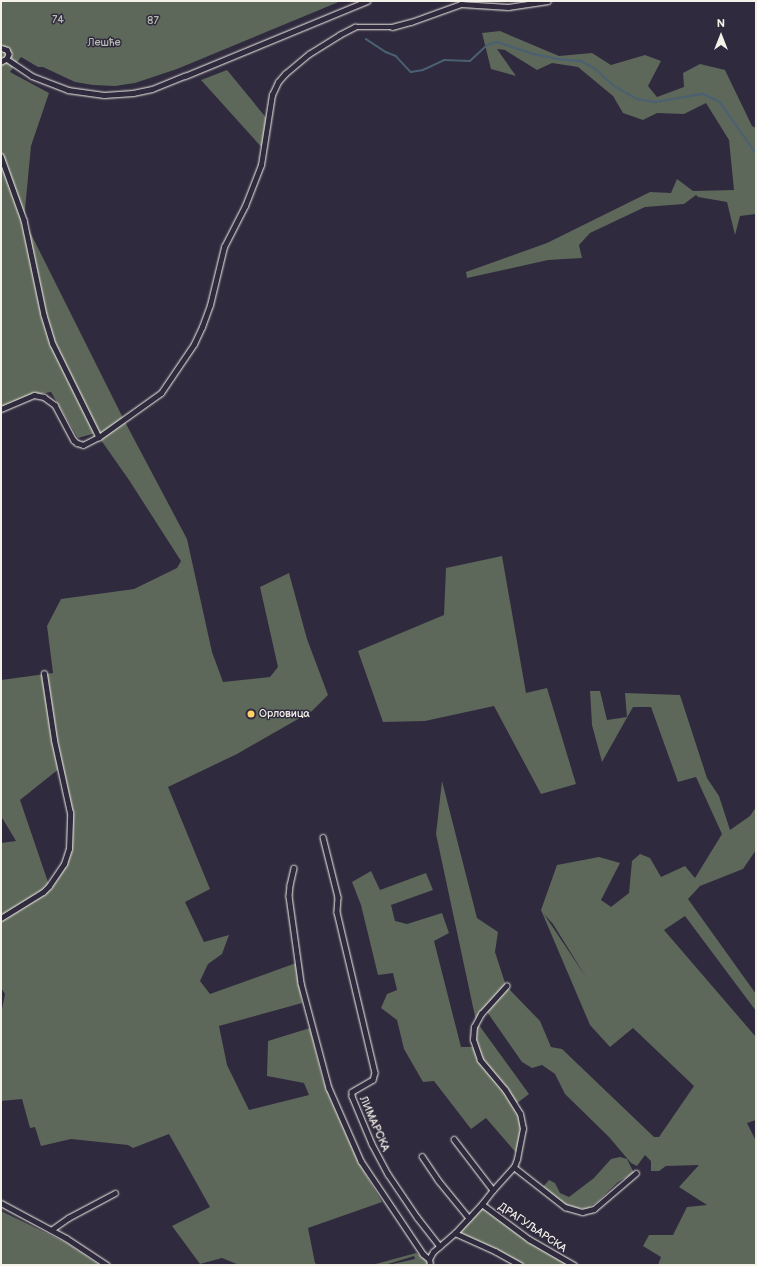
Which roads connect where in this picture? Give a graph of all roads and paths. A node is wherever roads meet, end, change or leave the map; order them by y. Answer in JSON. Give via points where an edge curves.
{"nodes":[{"id":1,"x":367,"y":1,"type":"edge"},
{"id":2,"x":548,"y":1,"type":"edge"},
{"id":3,"x":1,"y":48,"type":"edge"},
{"id":4,"x":8,"y":60,"type":"junction"},
{"id":5,"x":1,"y":62,"type":"edge"},
{"id":6,"x":1,"y":156,"type":"edge"},
{"id":7,"x":1,"y":409,"type":"edge"},
{"id":8,"x":99,"y":437,"type":"junction"},
{"id":9,"x":44,"y":674,"type":"dead end"},
{"id":10,"x":323,"y":837,"type":"dead end"},
{"id":11,"x":294,"y":868,"type":"dead end"},
{"id":12,"x":1,"y":918,"type":"edge"},
{"id":13,"x":506,"y":986,"type":"dead end"},
{"id":14,"x":454,"y":1140,"type":"dead end"},
{"id":15,"x":422,"y":1156,"type":"dead end"},
{"id":16,"x":514,"y":1166,"type":"junction"},
{"id":17,"x":636,"y":1173,"type":"dead end"},
{"id":18,"x":493,"y":1190,"type":"junction"},
{"id":19,"x":115,"y":1193,"type":"dead end"},
{"id":20,"x":1,"y":1202,"type":"edge"},
{"id":21,"x":482,"y":1204,"type":"junction"},
{"id":22,"x":469,"y":1218,"type":"junction"},
{"id":23,"x":51,"y":1230,"type":"junction"},
{"id":24,"x":455,"y":1233,"type":"junction"},
{"id":25,"x":440,"y":1246,"type":"junction"},
{"id":26,"x":429,"y":1259,"type":"junction"},
{"id":27,"x":107,"y":1265,"type":"edge"},
{"id":28,"x":430,"y":1265,"type":"edge"},
{"id":29,"x":520,"y":1265,"type":"edge"},
{"id":30,"x":574,"y":1265,"type":"edge"}],
"edges":[{"from":1,"to":4,"type":"street","via":[[186,76],[133,93],[104,95],[68,90],[32,76]]},
{"from":2,"to":8,"type":"street","via":[[508,7],[461,4],[392,27],[355,27],[320,46],[286,74],[272,94],[261,165],[224,247],[210,305],[198,338],[161,394]]},
{"from":3,"to":4,"type":"street","via":[[8,52]]},
{"from":4,"to":5,"type":"street"},
{"from":6,"to":8,"type":"street","via":[[24,220],[44,315],[53,344]]},
{"from":7,"to":8,"type":"street","via":[[38,395],[55,405],[77,443],[88,444]]},
{"from":9,"to":12,"type":"street","via":[[54,740],[70,813],[69,849],[64,864],[49,886]]},
{"from":10,"to":25,"type":"street","name":"ЛИМАРСКА","via":[[338,897],[337,912],[375,1073],[373,1080],[352,1092],[352,1096],[388,1174]]},
{"from":11,"to":26,"type":"street","via":[[289,896],[301,983],[330,1088],[361,1161],[423,1254]]},
{"from":13,"to":16,"type":"street","via":[[480,1014],[474,1027],[473,1040],[480,1060],[520,1114],[522,1137]]},
{"from":14,"to":18,"type":"street"},
{"from":15,"to":22,"type":"street"},
{"from":16,"to":17,"type":"street","via":[[565,1207],[582,1212],[594,1209]]},
{"from":16,"to":18,"type":"street"},
{"from":18,"to":21,"type":"street"},
{"from":19,"to":23,"type":"street"},
{"from":20,"to":23,"type":"street"},
{"from":21,"to":22,"type":"street"},
{"from":21,"to":30,"type":"street","name":"ДРАГУЉАРСКА","via":[[529,1239]]},
{"from":22,"to":24,"type":"street"},
{"from":23,"to":27,"type":"street"},
{"from":24,"to":25,"type":"street"},
{"from":24,"to":29,"type":"street"},
{"from":25,"to":26,"type":"street"},
{"from":26,"to":28,"type":"street"}]}
